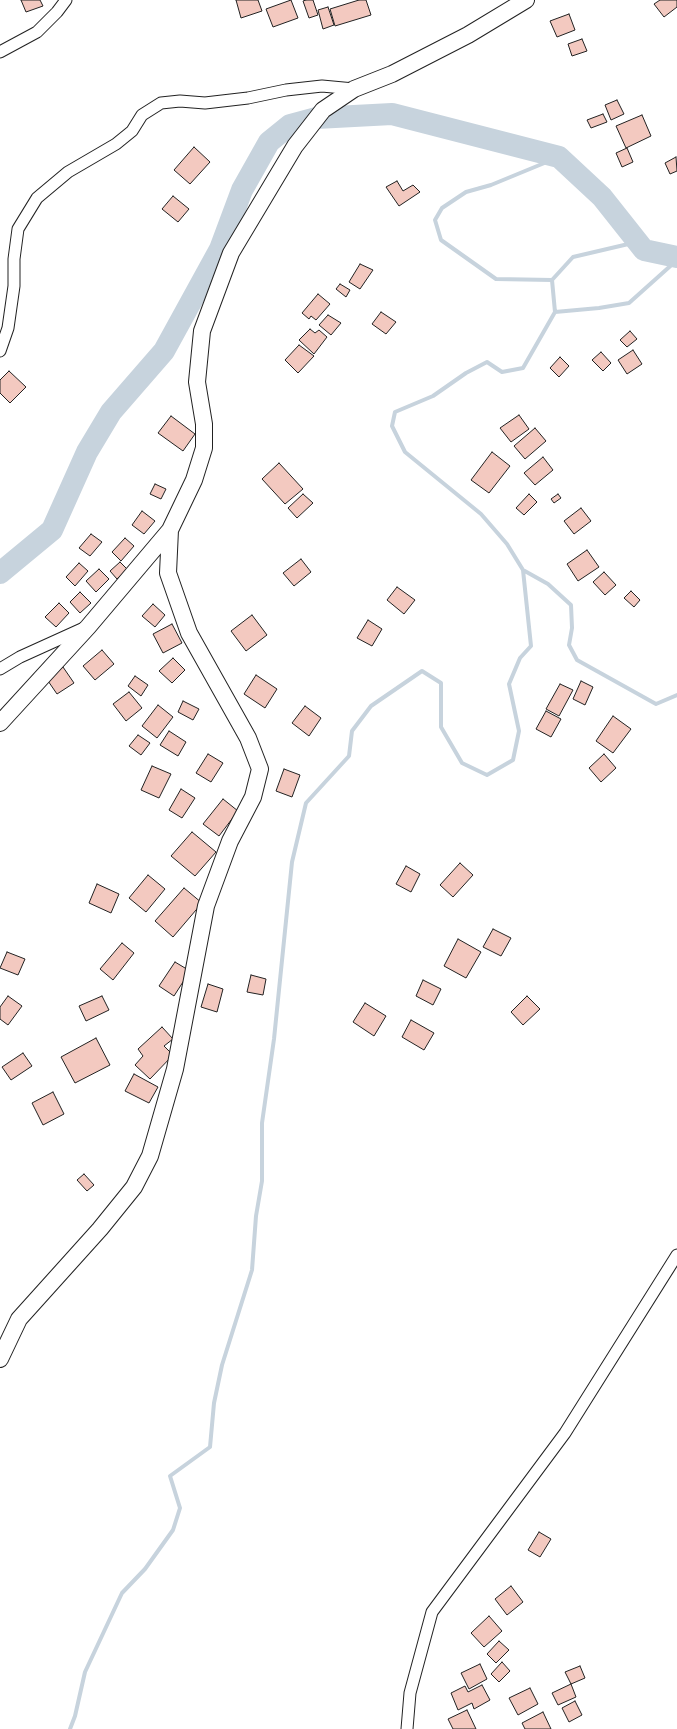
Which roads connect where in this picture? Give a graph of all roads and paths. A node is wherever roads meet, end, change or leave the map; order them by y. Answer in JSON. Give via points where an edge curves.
{"nodes":[{"id":1,"x":66,"y":0,"type":"edge"},
{"id":2,"x":526,"y":0,"type":"edge"},
{"id":3,"x":0,"y":52,"type":"edge"},
{"id":4,"x":354,"y":90,"type":"junction"},
{"id":5,"x":0,"y":350,"type":"edge"},
{"id":6,"x":170,"y":530,"type":"junction"},
{"id":7,"x":88,"y":627,"type":"junction"},
{"id":8,"x":0,"y":669,"type":"edge"},
{"id":9,"x":0,"y":723,"type":"edge"},
{"id":10,"x":677,"y":1255,"type":"edge"},
{"id":11,"x":0,"y":1359,"type":"edge"},
{"id":12,"x":408,"y":1729,"type":"edge"}],
"edges":[{"from":1,"to":3,"type":"street","via":[[37,32]]},
{"from":2,"to":4,"type":"street","via":[[426,57]]},
{"from":4,"to":5,"type":"street","via":[[322,86],[204,103],[161,103],[142,115],[132,131],[116,144],[68,172],[37,198],[18,229],[8,328]]},
{"from":4,"to":6,"type":"street","via":[[323,110],[295,146],[231,252],[202,331],[197,382],[204,424],[204,448],[194,480]]},
{"from":6,"to":7,"type":"street"},
{"from":6,"to":11,"type":"street","via":[[168,574],[189,633],[248,738],[260,770],[253,797],[230,841],[206,906],[175,1069],[150,1156],[134,1187],[100,1229],[18,1319]]},
{"from":7,"to":8,"type":"street"},
{"from":7,"to":9,"type":"street"},
{"from":10,"to":12,"type":"street","via":[[565,1433],[432,1612],[410,1693]]}]}
